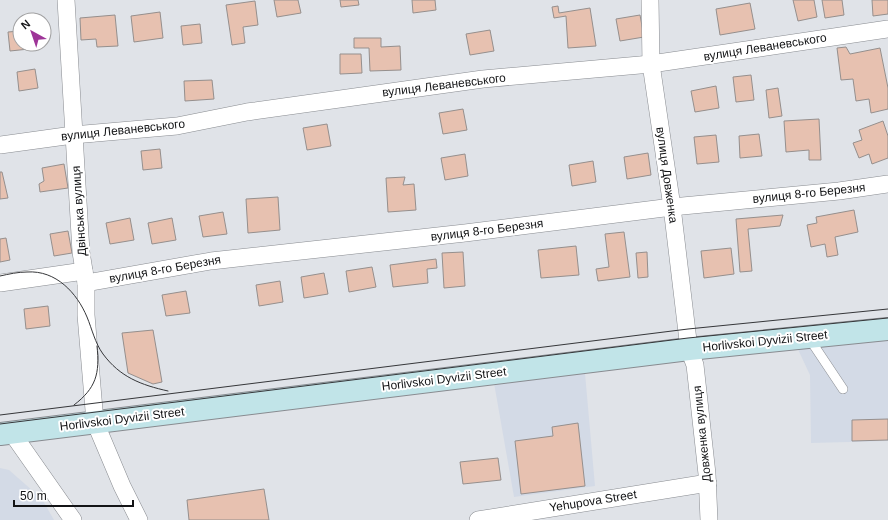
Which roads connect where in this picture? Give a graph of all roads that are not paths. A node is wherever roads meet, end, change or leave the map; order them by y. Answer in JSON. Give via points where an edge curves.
{"nodes":[{"id":1,"x":66,"y":0,"type":"edge"},
{"id":2,"x":650,"y":0,"type":"edge"},
{"id":3,"x":888,"y":29,"type":"edge"},
{"id":4,"x":651,"y":64,"type":"junction"},
{"id":5,"x":73,"y":135,"type":"junction"},
{"id":6,"x":0,"y":145,"type":"edge"},
{"id":7,"x":888,"y":184,"type":"edge"},
{"id":8,"x":672,"y":207,"type":"junction"},
{"id":9,"x":85,"y":277,"type":"junction"},
{"id":10,"x":0,"y":283,"type":"edge"},
{"id":11,"x":888,"y":329,"type":"edge"},
{"id":12,"x":808,"y":337,"type":"junction"},
{"id":13,"x":689,"y":349,"type":"junction"},
{"id":14,"x":843,"y":388,"type":"dead end"},
{"id":15,"x":95,"y":422,"type":"junction"},
{"id":16,"x":6,"y":433,"type":"edge"},
{"id":17,"x":708,"y":483,"type":"junction"},
{"id":18,"x":73,"y":520,"type":"edge"},
{"id":19,"x":139,"y":520,"type":"edge"},
{"id":20,"x":478,"y":520,"type":"edge"},
{"id":21,"x":709,"y":520,"type":"edge"}],
"edges":[{"from":1,"to":5,"type":"street","name":"Двінська вулиця"},
{"from":2,"to":4,"type":"street","name":"вулиця Довженка"},
{"from":3,"to":4,"type":"street","name":"вулиця Леваневського"},
{"from":4,"to":5,"type":"street","name":"вулиця Леваневського","via":[[483,79],[247,112],[177,126]]},
{"from":4,"to":8,"type":"street","name":"вулиця Довженка"},
{"from":5,"to":6,"type":"street","name":"вулиця Леваневського"},
{"from":5,"to":9,"type":"street","name":"Двінська вулиця"},
{"from":7,"to":8,"type":"street","name":"вулиця 8-го Березня"},
{"from":8,"to":9,"type":"street","name":"вулиця 8-го Березня"},
{"from":8,"to":13,"type":"street","name":"вулиця Довженка"},
{"from":9,"to":10,"type":"street","name":"вулиця 8-го Березня"},
{"from":9,"to":15,"type":"street","name":"Двінська вулиця"},
{"from":11,"to":12,"type":"main road","name":"Horlivskoi Dyvizii Street"},
{"from":12,"to":13,"type":"main road","name":"Horlivskoi Dyvizii Street"},
{"from":12,"to":14,"type":"lane"},
{"from":13,"to":15,"type":"main road","name":"Horlivskoi Dyvizii Street"},
{"from":13,"to":17,"type":"street","name":"Довженка вулиця","via":[[696,365]]},
{"from":15,"to":16,"type":"main road","name":"Horlivskoi Dyvizii Street"},
{"from":15,"to":19,"type":"street","name":"Двінська вулиця"},
{"from":16,"to":18,"type":"street"},
{"from":17,"to":20,"type":"street","name":"Yehupova Street"},
{"from":17,"to":21,"type":"street","name":"Довженка вулиця"}]}
